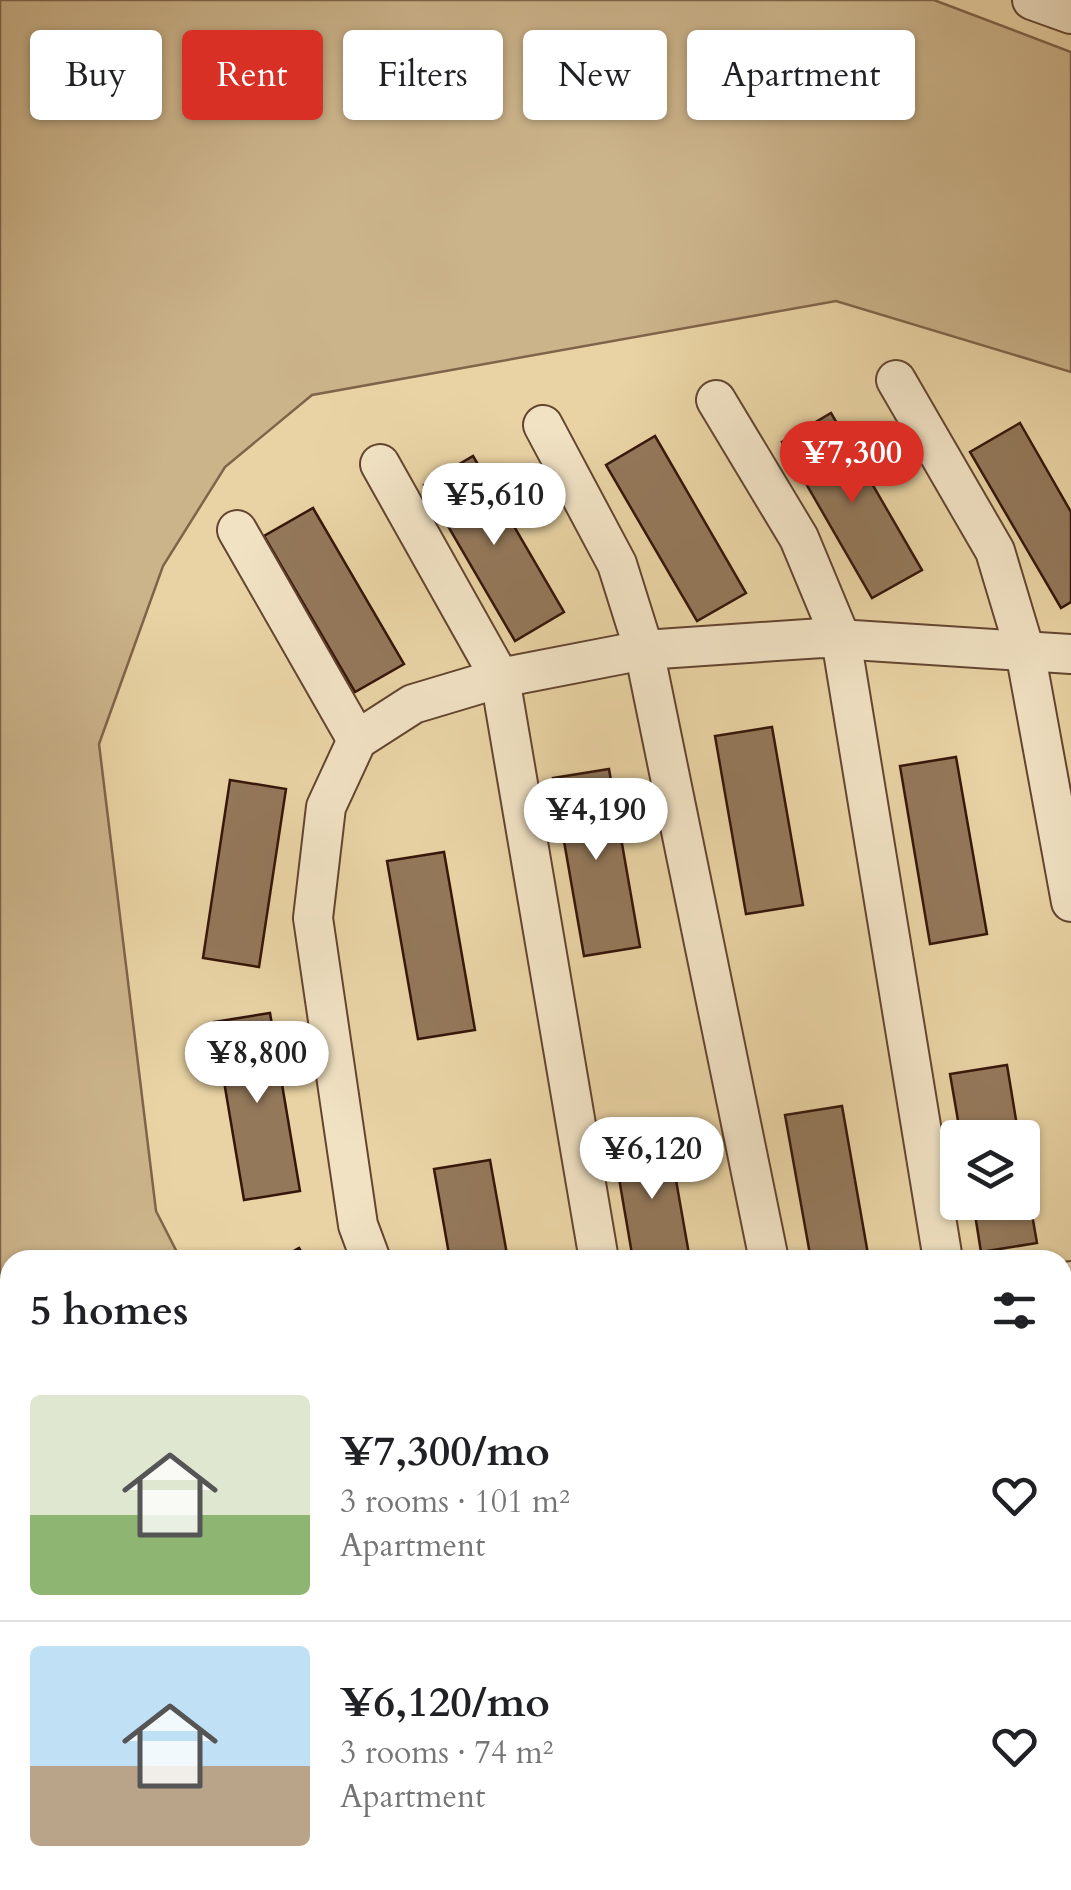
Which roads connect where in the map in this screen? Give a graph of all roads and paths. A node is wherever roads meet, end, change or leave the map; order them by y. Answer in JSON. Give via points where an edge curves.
{"nodes":[{"id":1,"x":1032,"y":0,"type":"edge"},
{"id":2,"x":1071,"y":14,"type":"edge"},
{"id":3,"x":896,"y":380,"type":"dead end"},
{"id":4,"x":716,"y":400,"type":"dead end"},
{"id":5,"x":544,"y":424,"type":"dead end"},
{"id":6,"x":380,"y":464,"type":"dead end"},
{"id":7,"x":237,"y":530,"type":"dead end"},
{"id":8,"x":841,"y":639,"type":"junction"},
{"id":9,"x":644,"y":650,"type":"junction"},
{"id":10,"x":1026,"y":651,"type":"junction"},
{"id":11,"x":1071,"y":654,"type":"edge"},
{"id":12,"x":500,"y":678,"type":"junction"},
{"id":13,"x":357,"y":740,"type":"junction"},
{"id":14,"x":1071,"y":902,"type":"edge"},
{"id":15,"x":368,"y":1250,"type":"edge"},
{"id":16,"x":597,"y":1250,"type":"edge"},
{"id":17,"x":766,"y":1250,"type":"edge"},
{"id":18,"x":940,"y":1250,"type":"edge"}],
"edges":[{"from":1,"to":2,"type":"street"},
{"from":3,"to":10,"type":"street","via":[[995,550]]},
{"from":4,"to":8,"type":"street","via":[[799,538]]},
{"from":5,"to":9,"type":"street","via":[[617,564]]},
{"from":6,"to":12,"type":"street"},
{"from":7,"to":13,"type":"street"},
{"from":8,"to":9,"type":"street"},
{"from":8,"to":10,"type":"street"},
{"from":8,"to":18,"type":"street"},
{"from":9,"to":12,"type":"street"},
{"from":9,"to":17,"type":"street"},
{"from":10,"to":11,"type":"street"},
{"from":10,"to":14,"type":"street"},
{"from":12,"to":13,"type":"street","via":[[412,704]]},
{"from":12,"to":16,"type":"street"},
{"from":13,"to":15,"type":"street","via":[[326,807],[313,918],[354,1206]]}]}
